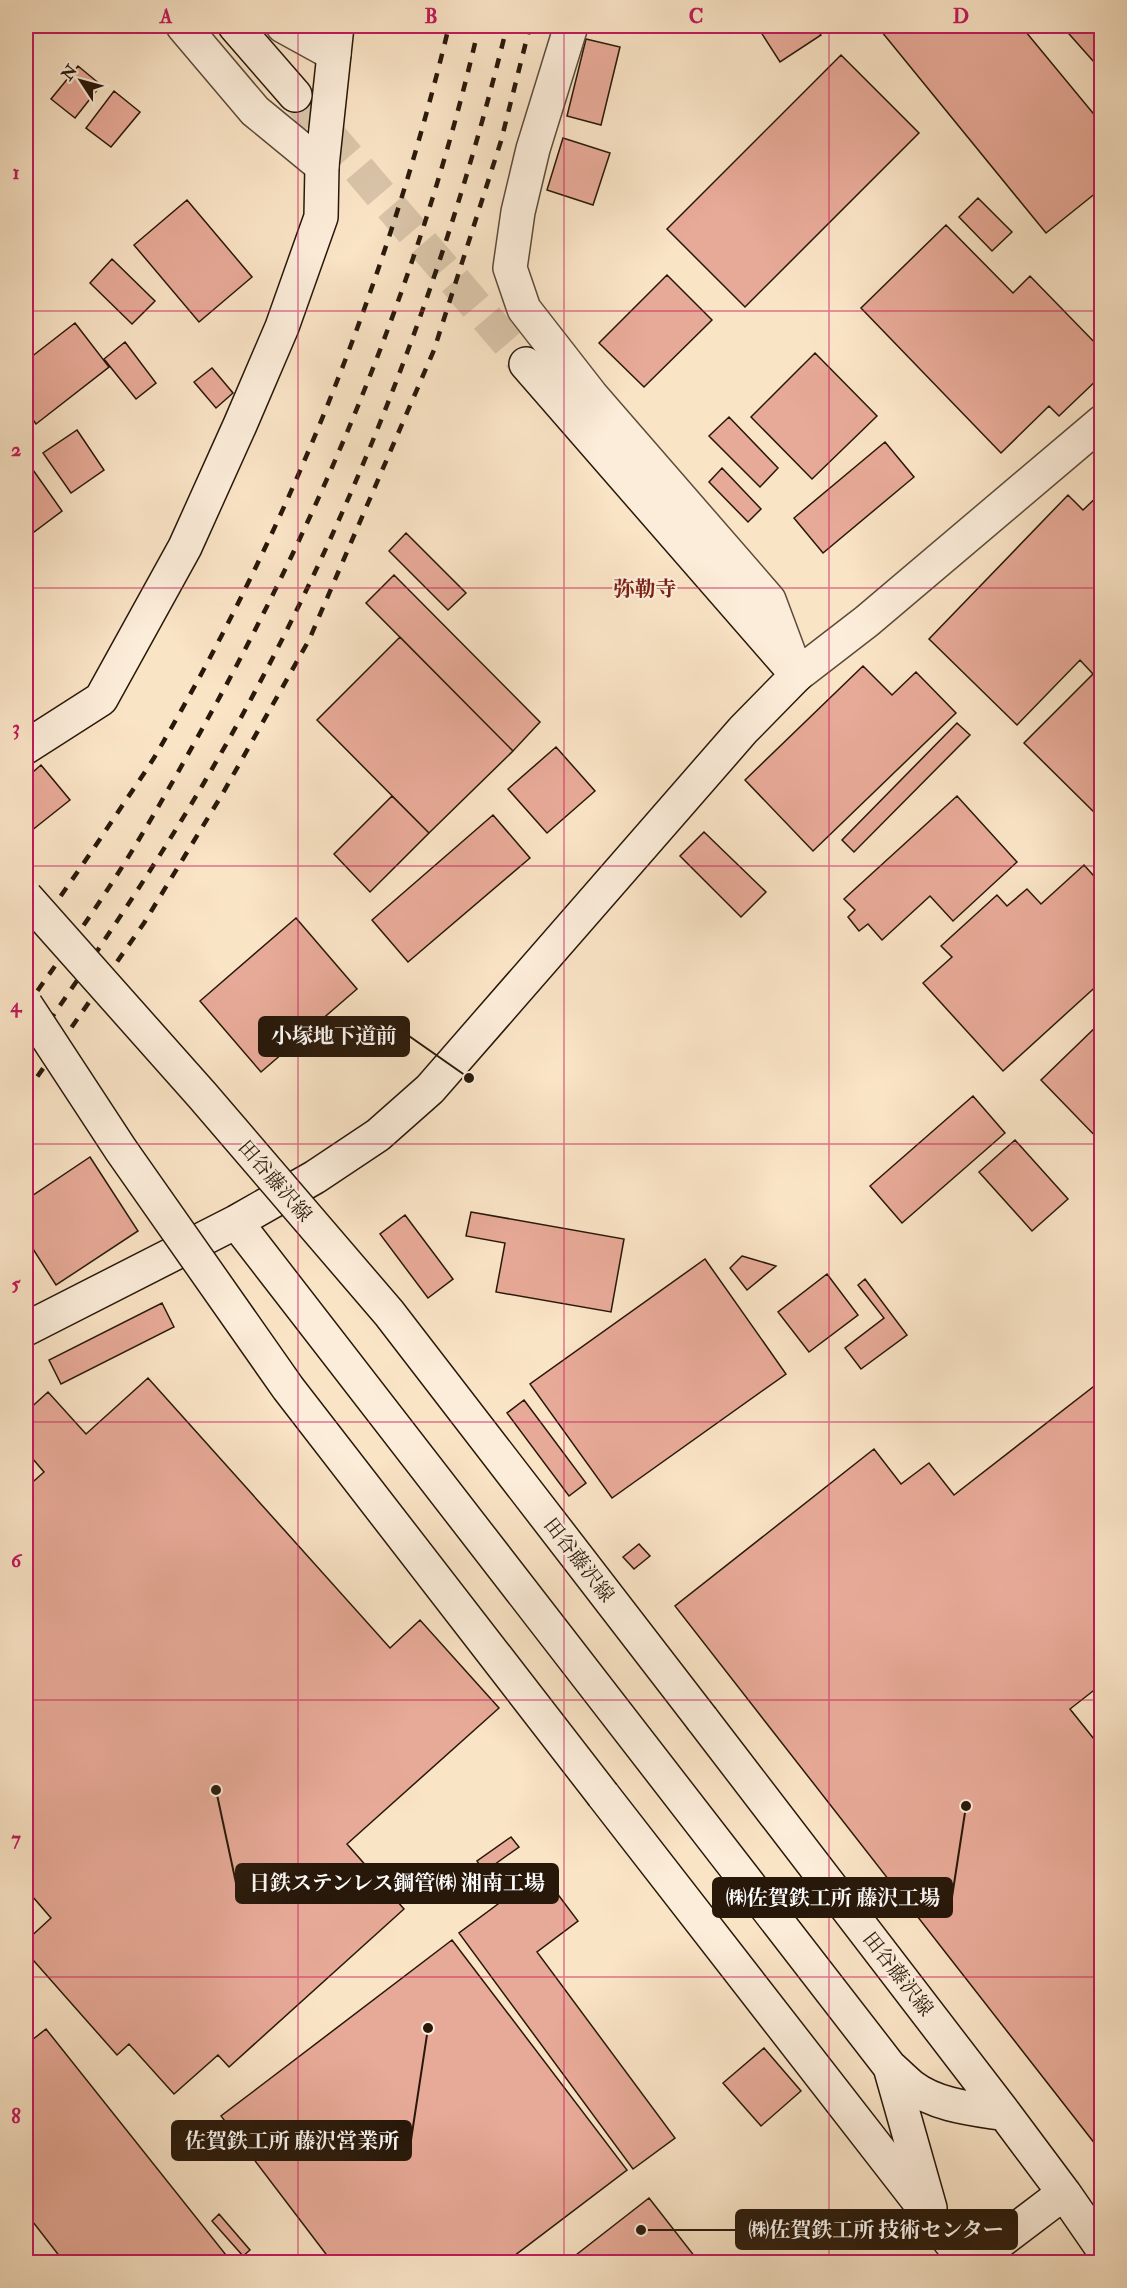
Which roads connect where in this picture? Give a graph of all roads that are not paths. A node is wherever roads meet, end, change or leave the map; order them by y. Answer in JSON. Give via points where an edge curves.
{"nodes":[{"id":1,"x":183,"y":26,"type":"edge"},
{"id":2,"x":235,"y":26,"type":"edge"},
{"id":3,"x":283,"y":26,"type":"edge"},
{"id":4,"x":571,"y":26,"type":"edge"},
{"id":5,"x":336,"y":40,"type":"edge"},
{"id":6,"x":295,"y":95,"type":"tunnel mouth"},
{"id":7,"x":322,"y":166,"type":"junction"},
{"id":8,"x":526,"y":364,"type":"tunnel mouth"},
{"id":9,"x":1101,"y":422,"type":"edge"},
{"id":10,"x":797,"y":675,"type":"junction"},
{"id":11,"x":26,"y":747,"type":"edge"},
{"id":12,"x":26,"y":897,"type":"edge"},
{"id":13,"x":26,"y":1005,"type":"edge"},
{"id":14,"x":236,"y":1222,"type":"junction"},
{"id":15,"x":26,"y":1329,"type":"edge"},
{"id":16,"x":890,"y":2067,"type":"junction"},
{"id":17,"x":1005,"y":2114,"type":"junction"},
{"id":18,"x":1064,"y":2193,"type":"junction"},
{"id":19,"x":935,"y":2224,"type":"junction"},
{"id":20,"x":1101,"y":2248,"type":"edge"},
{"id":21,"x":966,"y":2262,"type":"edge"},
{"id":22,"x":973,"y":2262,"type":"edge"}],
"edges":[{"from":1,"to":7,"type":"street","via":[[255,111]]},
{"from":2,"to":6,"type":"street"},
{"from":3,"to":5,"type":"street"},
{"from":4,"to":10,"type":"street","via":[[518,212],[510,268],[524,309],[584,386],[769,600]]},
{"from":5,"to":7,"type":"street"},
{"from":7,"to":11,"type":"street","via":[[321,217],[282,327],[185,547],[101,699]]},
{"from":8,"to":10,"type":"street"},
{"from":9,"to":10,"type":"street","via":[[867,621]]},
{"from":10,"to":14,"type":"street","via":[[743,730],[430,1089],[369,1141]]},
{"from":12,"to":17,"type":"street","name":"田谷藤沢線","bridge":true,"via":[[389,1313]]},
{"from":13,"to":19,"type":"street","bridge":true,"via":[[121,1150],[288,1388]]},
{"from":14,"to":15,"type":"street"},
{"from":14,"to":16,"type":"street"},
{"from":16,"to":17,"type":"street","via":[[913,2087],[937,2099]]},
{"from":16,"to":19,"type":"street"},
{"from":17,"to":18,"type":"street","name":"田谷藤沢線"},
{"from":18,"to":20,"type":"street","name":"田谷藤沢線"},
{"from":18,"to":22,"type":"street"},
{"from":19,"to":21,"type":"street"}]}
